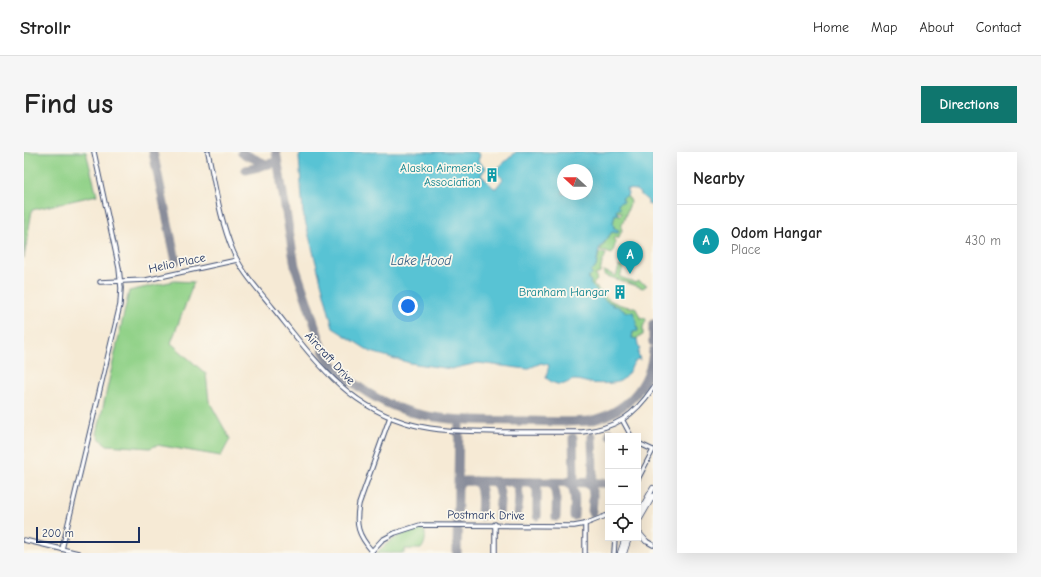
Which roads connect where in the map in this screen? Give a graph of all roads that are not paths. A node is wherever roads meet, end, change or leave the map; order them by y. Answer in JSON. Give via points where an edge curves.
{"nodes":[{"id":1,"x":94,"y":152,"type":"edge"},
{"id":2,"x":208,"y":152,"type":"edge"},
{"id":3,"x":237,"y":260,"type":"junction"},
{"id":4,"x":120,"y":281,"type":"junction"},
{"id":5,"x":100,"y":282,"type":"dead end"},
{"id":6,"x":653,"y":388,"type":"edge"},
{"id":7,"x":390,"y":417,"type":"junction"},
{"id":8,"x":623,"y":421,"type":"junction"},
{"id":9,"x":629,"y":433,"type":"edge"},
{"id":10,"x":641,"y":444,"type":"edge"},
{"id":11,"x":653,"y":450,"type":"edge"},
{"id":12,"x":641,"y":473,"type":"edge"},
{"id":13,"x":653,"y":488,"type":"edge"},
{"id":14,"x":653,"y":496,"type":"edge"},
{"id":15,"x":641,"y":513,"type":"edge"},
{"id":16,"x":641,"y":514,"type":"edge"},
{"id":17,"x":605,"y":517,"type":"edge"},
{"id":18,"x":495,"y":524,"type":"junction"},
{"id":19,"x":585,"y":524,"type":"junction"},
{"id":20,"x":641,"y":536,"type":"edge"},
{"id":21,"x":24,"y":540,"type":"edge"},
{"id":22,"x":615,"y":541,"type":"edge"},
{"id":23,"x":625,"y":541,"type":"edge"},
{"id":24,"x":628,"y":541,"type":"edge"},
{"id":25,"x":646,"y":541,"type":"junction"},
{"id":26,"x":653,"y":541,"type":"edge"},
{"id":27,"x":653,"y":545,"type":"edge"},
{"id":28,"x":62,"y":549,"type":"junction"},
{"id":29,"x":371,"y":552,"type":"edge"},
{"id":30,"x":78,"y":553,"type":"edge"},
{"id":31,"x":494,"y":553,"type":"edge"},
{"id":32,"x":585,"y":553,"type":"edge"},
{"id":33,"x":614,"y":553,"type":"edge"},
{"id":34,"x":620,"y":553,"type":"edge"},
{"id":35,"x":624,"y":553,"type":"edge"}],
"edges":[{"from":1,"to":4,"type":"street","via":[[115,246]]},
{"from":2,"to":3,"type":"street","name":"Aircraft Drive","via":[[223,223]]},
{"from":3,"to":4,"type":"street","name":"Helio Place","via":[[146,280]]},
{"from":3,"to":7,"type":"street","name":"Aircraft Drive","via":[[310,354],[336,382],[358,400]]},
{"from":4,"to":5,"type":"street","name":"Helio Place"},
{"from":4,"to":28,"type":"street","via":[[120,305]]},
{"from":6,"to":8,"type":"street","name":"Aircraft Drive","via":[[643,402]]},
{"from":7,"to":8,"type":"street","name":"Aircraft Drive","via":[[422,426],[459,431],[582,432],[609,427]]},
{"from":7,"to":29,"type":"street","via":[[358,504],[357,528]]},
{"from":8,"to":9,"type":"street"},
{"from":10,"to":11,"type":"street"},
{"from":11,"to":12,"type":"street"},
{"from":13,"to":15,"type":"main road"},
{"from":14,"to":16,"type":"main road"},
{"from":17,"to":19,"type":"street","name":"Postmark Drive"},
{"from":18,"to":19,"type":"street","name":"Postmark Drive"},
{"from":18,"to":29,"type":"street","name":"Postmark Drive","via":[[420,525],[382,540]]},
{"from":18,"to":31,"type":"street"},
{"from":19,"to":32,"type":"street"},
{"from":20,"to":25,"type":"main road"},
{"from":21,"to":28,"type":"street"},
{"from":22,"to":33,"type":"street"},
{"from":23,"to":34,"type":"main road"},
{"from":24,"to":35,"type":"main road"},
{"from":25,"to":26,"type":"street"},
{"from":25,"to":27,"type":"street"},
{"from":28,"to":30,"type":"street"}]}
